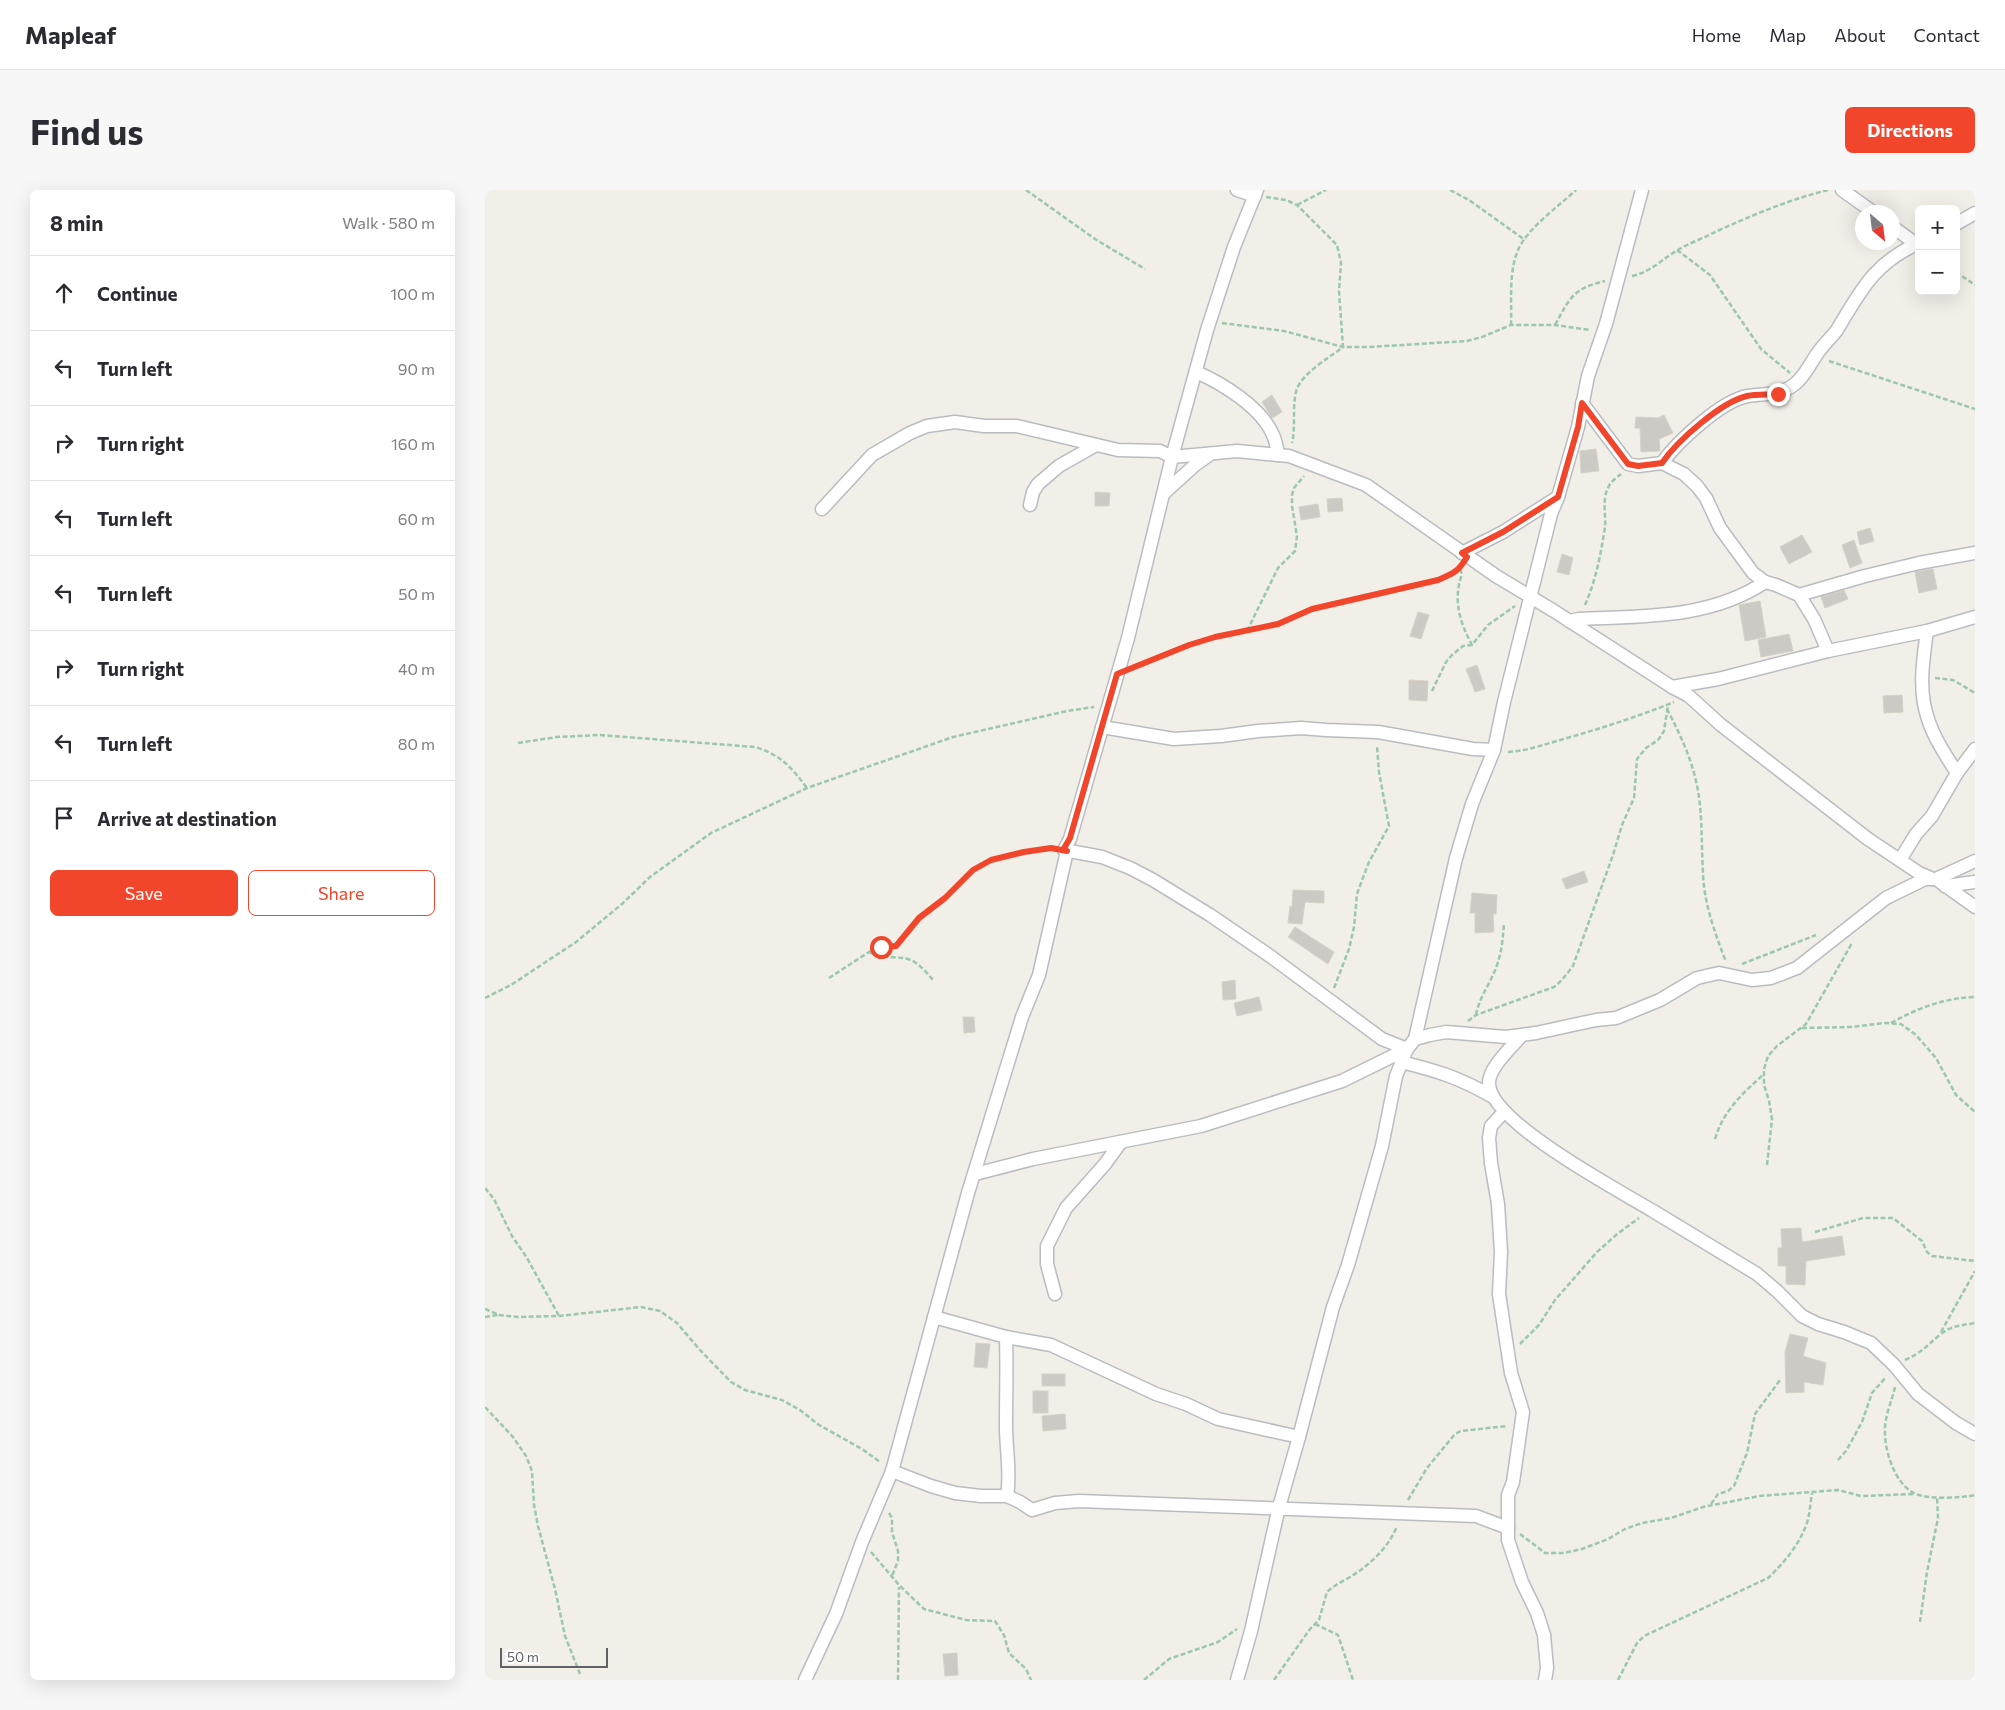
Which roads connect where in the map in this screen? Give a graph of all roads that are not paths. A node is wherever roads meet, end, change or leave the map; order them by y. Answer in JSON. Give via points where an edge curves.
{"nodes":[{"id":1,"x":1237,"y":190,"type":"edge"},
{"id":2,"x":1641,"y":190,"type":"edge"},
{"id":3,"x":1842,"y":190,"type":"edge"},
{"id":4,"x":1256,"y":193,"type":"edge"},
{"id":5,"x":1863,"y":205,"type":"edge"},
{"id":6,"x":1975,"y":213,"type":"edge"},
{"id":7,"x":1960,"y":222,"type":"edge"},
{"id":8,"x":1900,"y":232,"type":"edge"},
{"id":9,"x":1915,"y":242,"type":"edge"},
{"id":10,"x":1915,"y":245,"type":"edge"},
{"id":11,"x":1196,"y":372,"type":"junction"},
{"id":12,"x":1582,"y":403,"type":"junction"},
{"id":13,"x":1096,"y":445,"type":"junction"},
{"id":14,"x":1213,"y":454,"type":"junction"},
{"id":15,"x":1284,"y":455,"type":"junction"},
{"id":16,"x":1171,"y":456,"type":"junction"},
{"id":17,"x":1662,"y":463,"type":"junction"},
{"id":18,"x":1163,"y":494,"type":"junction"},
{"id":19,"x":1558,"y":497,"type":"junction"},
{"id":20,"x":1031,"y":505,"type":"dead end"},
{"id":21,"x":822,"y":509,"type":"dead end"},
{"id":22,"x":1975,"y":553,"type":"edge"},
{"id":23,"x":1465,"y":555,"type":"junction"},
{"id":24,"x":1765,"y":582,"type":"junction"},
{"id":25,"x":1799,"y":595,"type":"junction"},
{"id":26,"x":1531,"y":599,"type":"junction"},
{"id":27,"x":1975,"y":617,"type":"edge"},
{"id":28,"x":1574,"y":620,"type":"junction"},
{"id":29,"x":1927,"y":631,"type":"junction"},
{"id":30,"x":1828,"y":651,"type":"junction"},
{"id":31,"x":1672,"y":687,"type":"junction"},
{"id":32,"x":1102,"y":727,"type":"junction"},
{"id":33,"x":1975,"y":749,"type":"edge"},
{"id":34,"x":1494,"y":750,"type":"junction"},
{"id":35,"x":1957,"y":773,"type":"junction"},
{"id":36,"x":1065,"y":850,"type":"junction"},
{"id":37,"x":1901,"y":860,"type":"junction"},
{"id":38,"x":1975,"y":861,"type":"edge"},
{"id":39,"x":1938,"y":881,"type":"junction"},
{"id":40,"x":1975,"y":882,"type":"edge"},
{"id":41,"x":1975,"y":907,"type":"edge"},
{"id":42,"x":1522,"y":1035,"type":"junction"},
{"id":43,"x":1411,"y":1044,"type":"junction"},
{"id":44,"x":1401,"y":1062,"type":"junction"},
{"id":45,"x":1493,"y":1097,"type":"junction"},
{"id":46,"x":1504,"y":1112,"type":"junction"},
{"id":47,"x":1121,"y":1142,"type":"junction"},
{"id":48,"x":975,"y":1174,"type":"junction"},
{"id":49,"x":1055,"y":1294,"type":"dead end"},
{"id":50,"x":934,"y":1317,"type":"junction"},
{"id":51,"x":1006,"y":1337,"type":"junction"},
{"id":52,"x":1975,"y":1434,"type":"edge"},
{"id":53,"x":1299,"y":1437,"type":"junction"},
{"id":54,"x":892,"y":1471,"type":"junction"},
{"id":55,"x":1007,"y":1496,"type":"junction"},
{"id":56,"x":1279,"y":1507,"type":"junction"},
{"id":57,"x":1508,"y":1528,"type":"junction"},
{"id":58,"x":805,"y":1680,"type":"edge"},
{"id":59,"x":1237,"y":1680,"type":"edge"},
{"id":60,"x":1545,"y":1680,"type":"edge"}],
"edges":[{"from":1,"to":4,"type":"street"},
{"from":2,"to":12,"type":"street"},
{"from":3,"to":5,"type":"street"},
{"from":4,"to":11,"type":"street","via":[[1235,247]]},
{"from":6,"to":7,"type":"street"},
{"from":8,"to":9,"type":"street"},
{"from":10,"to":17,"type":"street","via":[[1889,260],[1868,279],[1836,331],[1795,385],[1778,394],[1748,396],[1732,402],[1685,436]]},
{"from":11,"to":15,"type":"street","via":[[1218,382],[1253,409],[1266,423]]},
{"from":11,"to":16,"type":"street"},
{"from":12,"to":17,"type":"street","via":[[1628,464]]},
{"from":12,"to":19,"type":"street"},
{"from":13,"to":16,"type":"street"},
{"from":13,"to":20,"type":"street","via":[[1059,466],[1037,484]]},
{"from":13,"to":21,"type":"street","via":[[1017,426],[955,422],[927,426],[872,455]]},
{"from":14,"to":15,"type":"street","via":[[1237,451]]},
{"from":14,"to":16,"type":"street"},
{"from":14,"to":18,"type":"street","via":[[1195,465]]},
{"from":15,"to":23,"type":"street","via":[[1366,485]]},
{"from":16,"to":18,"type":"street"},
{"from":17,"to":24,"type":"street","via":[[1684,474],[1697,486],[1720,528],[1753,573]]},
{"from":18,"to":32,"type":"street"},
{"from":19,"to":23,"type":"street"},
{"from":19,"to":26,"type":"street"},
{"from":22,"to":25,"type":"street","via":[[1919,563]]},
{"from":23,"to":26,"type":"street"},
{"from":24,"to":25,"type":"street"},
{"from":24,"to":28,"type":"street","via":[[1751,592],[1711,608]]},
{"from":25,"to":30,"type":"street"},
{"from":26,"to":28,"type":"street"},
{"from":26,"to":34,"type":"street"},
{"from":27,"to":29,"type":"street"},
{"from":28,"to":31,"type":"street"},
{"from":29,"to":30,"type":"street"},
{"from":29,"to":35,"type":"street","via":[[1922,682],[1927,718]]},
{"from":30,"to":31,"type":"street","via":[[1718,680]]},
{"from":31,"to":37,"type":"street","via":[[1689,696],[1721,725],[1868,839]]},
{"from":32,"to":34,"type":"street","via":[[1173,739],[1301,728],[1378,732]]},
{"from":32,"to":36,"type":"street"},
{"from":33,"to":35,"type":"street"},
{"from":34,"to":43,"type":"street","via":[[1472,804],[1456,858]]},
{"from":35,"to":37,"type":"street"},
{"from":36,"to":43,"type":"street","via":[[1102,857],[1153,880],[1270,956],[1382,1039]]},
{"from":36,"to":48,"type":"street","via":[[1039,975],[1022,1017]]},
{"from":37,"to":39,"type":"street"},
{"from":38,"to":39,"type":"street"},
{"from":39,"to":40,"type":"street"},
{"from":39,"to":41,"type":"street"},
{"from":39,"to":42,"type":"street","via":[[1925,879],[1886,898],[1797,968],[1786,973],[1752,980],[1725,972],[1697,978],[1660,1000],[1616,1018]]},
{"from":42,"to":43,"type":"street","via":[[1438,1034]]},
{"from":42,"to":45,"type":"street","via":[[1489,1077]]},
{"from":43,"to":44,"type":"street"},
{"from":43,"to":47,"type":"street","via":[[1342,1081],[1201,1126]]},
{"from":44,"to":45,"type":"street","via":[[1441,1072]]},
{"from":44,"to":53,"type":"street","via":[[1382,1146],[1333,1307]]},
{"from":45,"to":46,"type":"street"},
{"from":46,"to":52,"type":"street","via":[[1538,1140],[1631,1200],[1757,1274],[1802,1316],[1871,1343],[1918,1394]]},
{"from":46,"to":57,"type":"street","via":[[1491,1126],[1489,1138],[1501,1252],[1499,1294],[1511,1373],[1522,1407],[1513,1482],[1508,1495]]},
{"from":47,"to":48,"type":"street"},
{"from":47,"to":49,"type":"street","via":[[1066,1208],[1047,1246],[1047,1264]]},
{"from":48,"to":50,"type":"street"},
{"from":50,"to":51,"type":"street"},
{"from":50,"to":54,"type":"street"},
{"from":51,"to":53,"type":"street","via":[[1051,1345],[1217,1419]]},
{"from":51,"to":55,"type":"street"},
{"from":53,"to":56,"type":"street"},
{"from":54,"to":55,"type":"street","via":[[943,1490]]},
{"from":54,"to":58,"type":"street","via":[[836,1614]]},
{"from":55,"to":56,"type":"street","via":[[1033,1510],[1055,1503],[1079,1501]]},
{"from":56,"to":57,"type":"street","via":[[1481,1516]]},
{"from":56,"to":59,"type":"street"},
{"from":57,"to":60,"type":"street","via":[[1514,1560],[1544,1635]]}]}
